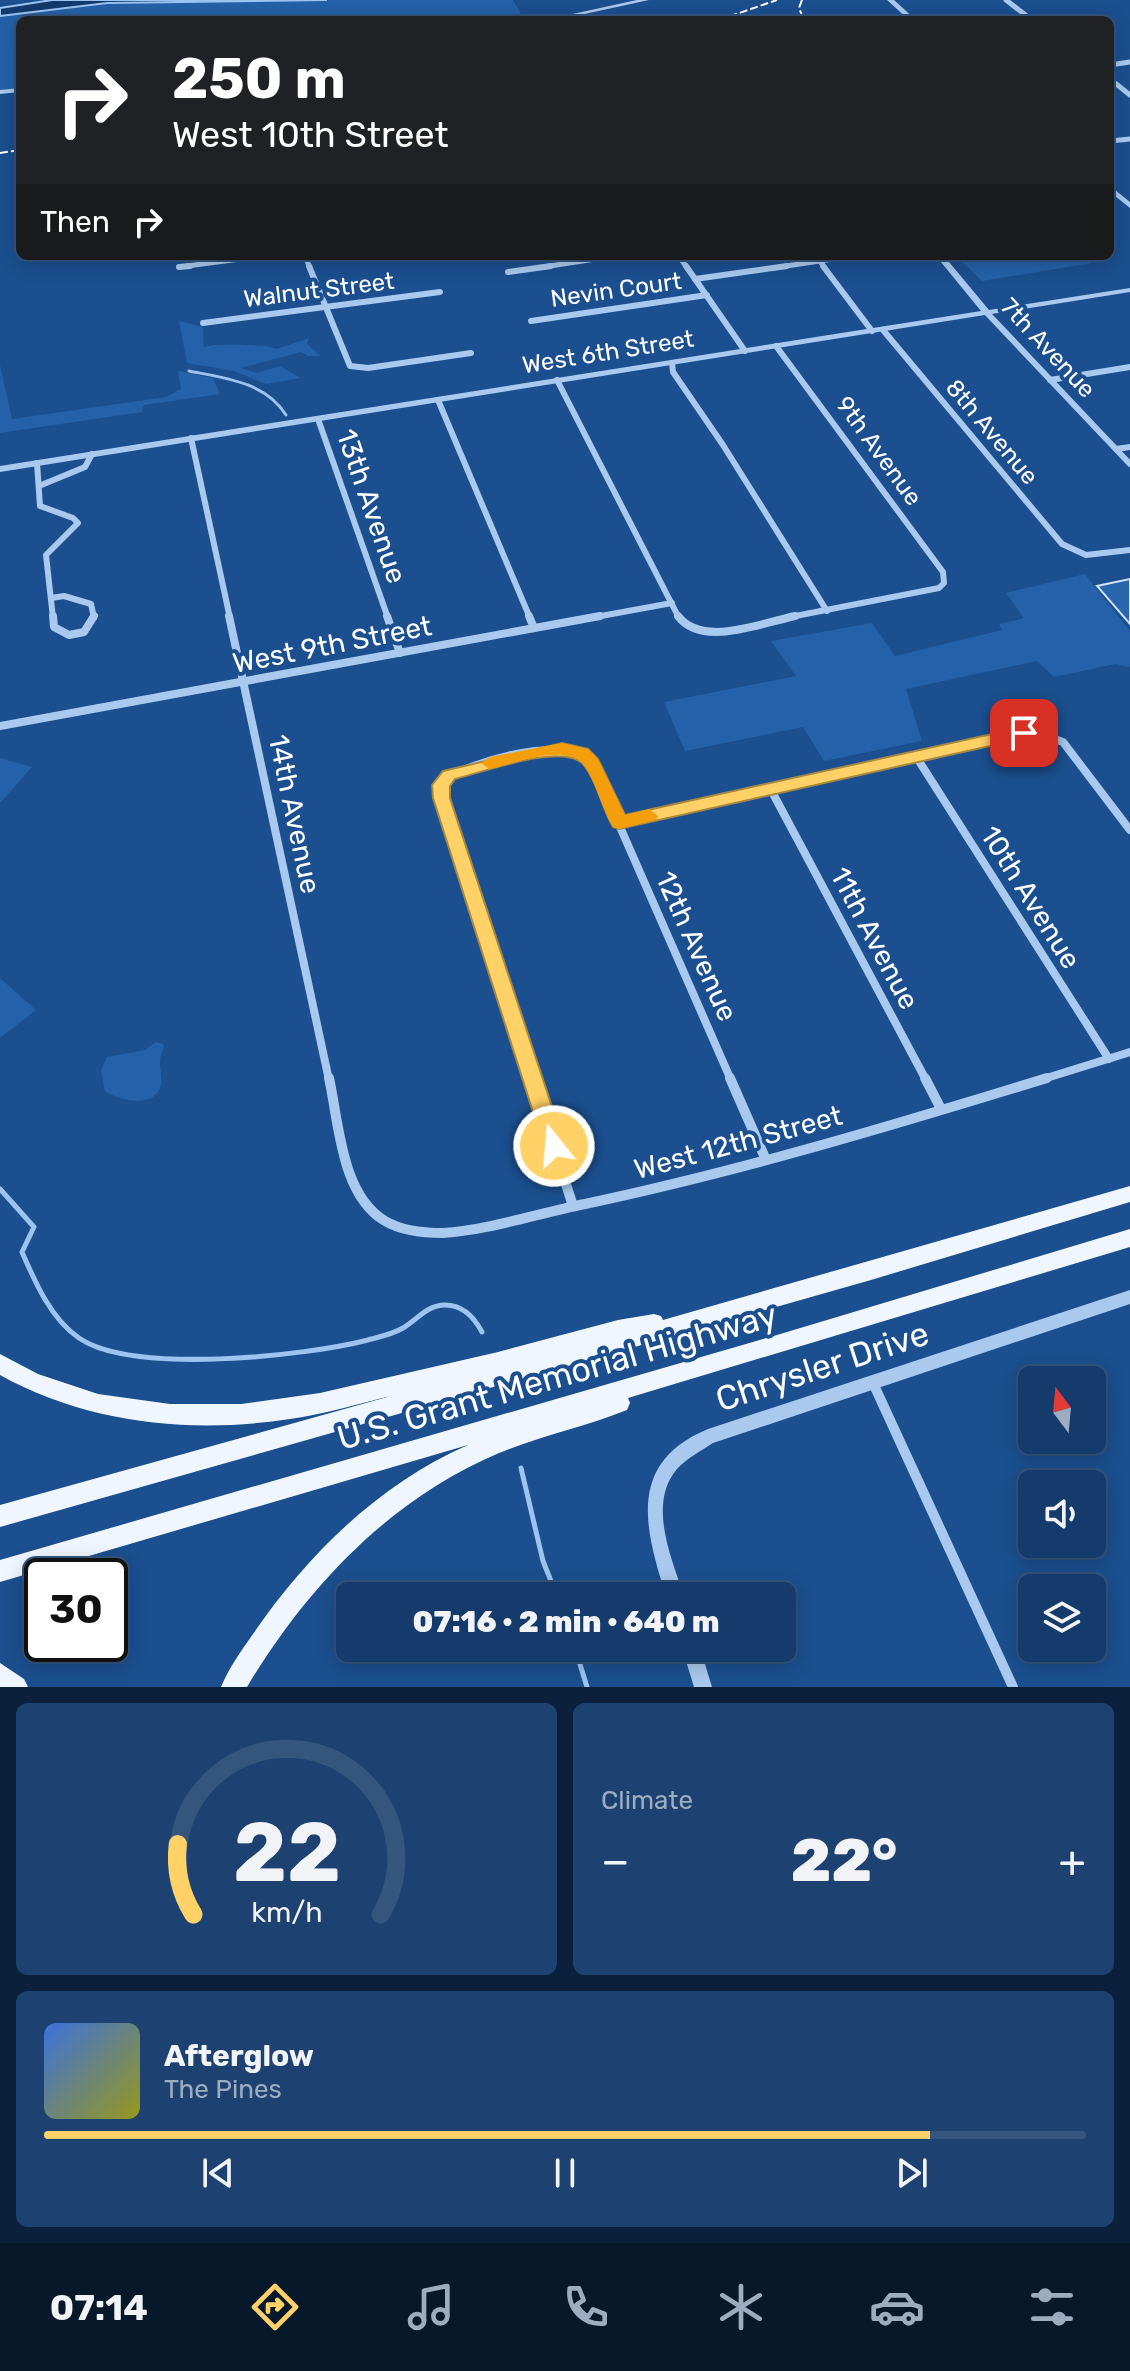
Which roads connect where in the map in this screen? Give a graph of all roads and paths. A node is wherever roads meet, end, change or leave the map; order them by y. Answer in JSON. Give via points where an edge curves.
{"nodes":[{"id":1,"x":646,"y":0,"type":"edge"},
{"id":2,"x":890,"y":0,"type":"edge"},
{"id":3,"x":1006,"y":0,"type":"edge"},
{"id":4,"x":568,"y":16,"type":"edge"},
{"id":5,"x":908,"y":16,"type":"edge"},
{"id":6,"x":1027,"y":16,"type":"edge"},
{"id":7,"x":1114,"y":82,"type":"edge"},
{"id":8,"x":1130,"y":95,"type":"edge"},
{"id":9,"x":1114,"y":192,"type":"edge"},
{"id":10,"x":1130,"y":206,"type":"edge"},
{"id":11,"x":233,"y":260,"type":"edge"},
{"id":12,"x":307,"y":260,"type":"edge"},
{"id":13,"x":588,"y":260,"type":"edge"},
{"id":14,"x":682,"y":260,"type":"edge"},
{"id":15,"x":806,"y":260,"type":"edge"},
{"id":16,"x":819,"y":260,"type":"edge"},
{"id":17,"x":943,"y":260,"type":"edge"},
{"id":18,"x":179,"y":267,"type":"dead end"},
{"id":19,"x":508,"y":272,"type":"dead end"},
{"id":20,"x":695,"y":279,"type":"junction"},
{"id":21,"x":1130,"y":290,"type":"edge"},
{"id":22,"x":440,"y":292,"type":"dead end"},
{"id":23,"x":707,"y":295,"type":"junction"},
{"id":24,"x":325,"y":307,"type":"junction"},
{"id":25,"x":987,"y":313,"type":"junction"},
{"id":26,"x":531,"y":321,"type":"dead end"},
{"id":27,"x":203,"y":323,"type":"dead end"},
{"id":28,"x":883,"y":330,"type":"junction"},
{"id":29,"x":872,"y":331,"type":"junction"},
{"id":30,"x":776,"y":346,"type":"junction"},
{"id":31,"x":745,"y":351,"type":"junction"},
{"id":32,"x":471,"y":353,"type":"dead end"},
{"id":33,"x":672,"y":363,"type":"junction"},
{"id":34,"x":1130,"y":367,"type":"edge"},
{"id":35,"x":557,"y":380,"type":"junction"},
{"id":36,"x":1050,"y":380,"type":"junction"},
{"id":37,"x":438,"y":400,"type":"junction"},
{"id":38,"x":318,"y":419,"type":"junction"},
{"id":39,"x":191,"y":438,"type":"junction"},
{"id":40,"x":1130,"y":447,"type":"edge"},
{"id":41,"x":1116,"y":449,"type":"junction"},
{"id":42,"x":92,"y":454,"type":"junction"},
{"id":43,"x":37,"y":463,"type":"junction"},
{"id":44,"x":1130,"y":464,"type":"edge"},
{"id":45,"x":0,"y":469,"type":"edge"},
{"id":46,"x":39,"y":486,"type":"junction"},
{"id":47,"x":1130,"y":550,"type":"edge"},
{"id":48,"x":51,"y":598,"type":"junction"},
{"id":49,"x":672,"y":603,"type":"junction"},
{"id":50,"x":827,"y":611,"type":"junction"},
{"id":51,"x":534,"y":628,"type":"junction"},
{"id":52,"x":400,"y":653,"type":"junction"},
{"id":53,"x":242,"y":684,"type":"junction"},
{"id":54,"x":0,"y":726,"type":"edge"},
{"id":55,"x":917,"y":758,"type":"junction"},
{"id":56,"x":770,"y":788,"type":"junction"},
{"id":57,"x":619,"y":822,"type":"junction"},
{"id":58,"x":1130,"y":830,"type":"edge"},
{"id":59,"x":1130,"y":1052,"type":"edge"},
{"id":60,"x":1109,"y":1059,"type":"junction"},
{"id":61,"x":941,"y":1109,"type":"junction"},
{"id":62,"x":766,"y":1160,"type":"junction"},
{"id":63,"x":1130,"y":1194,"type":"edge"},
{"id":64,"x":360,"y":1198,"type":"joint"},
{"id":65,"x":573,"y":1206,"type":"junction"},
{"id":66,"x":1130,"y":1238,"type":"edge"},
{"id":67,"x":1130,"y":1297,"type":"edge"},
{"id":68,"x":715,"y":1315,"type":"junction"},
{"id":69,"x":777,"y":1345,"type":"junction"},
{"id":70,"x":0,"y":1364,"type":"edge"},
{"id":71,"x":873,"y":1383,"type":"junction"},
{"id":72,"x":0,"y":1516,"type":"edge"},
{"id":73,"x":0,"y":1571,"type":"edge"},
{"id":74,"x":671,"y":1582,"type":"edge"},
{"id":75,"x":695,"y":1662,"type":"edge"},
{"id":76,"x":0,"y":1675,"type":"edge"},
{"id":77,"x":16,"y":1687,"type":"edge"},
{"id":78,"x":233,"y":1687,"type":"edge"},
{"id":79,"x":703,"y":1687,"type":"edge"},
{"id":80,"x":1013,"y":1687,"type":"edge"}],
"edges":[{"from":1,"to":4,"type":"street"},
{"from":2,"to":5,"type":"street"},
{"from":3,"to":6,"type":"street"},
{"from":7,"to":8,"type":"street"},
{"from":9,"to":10,"type":"street"},
{"from":11,"to":18,"type":"street"},
{"from":12,"to":24,"type":"street"},
{"from":13,"to":19,"type":"street"},
{"from":14,"to":20,"type":"street"},
{"from":15,"to":20,"type":"street"},
{"from":16,"to":29,"type":"street"},
{"from":17,"to":25,"type":"street","name":"7th Avenue"},
{"from":20,"to":23,"type":"street"},
{"from":21,"to":25,"type":"street","name":"West 6th Street"},
{"from":22,"to":24,"type":"street","name":"Walnut Street"},
{"from":23,"to":26,"type":"street","name":"Nevin Court"},
{"from":23,"to":31,"type":"street"},
{"from":24,"to":27,"type":"street","name":"Walnut Street"},
{"from":24,"to":32,"type":"street","via":[[348,364],[355,367]]},
{"from":25,"to":28,"type":"street","name":"West 6th Street"},
{"from":25,"to":36,"type":"street","name":"7th Avenue"},
{"from":28,"to":29,"type":"street","name":"West 6th Street"},
{"from":28,"to":47,"type":"street","name":"8th Avenue","via":[[1062,544],[1093,557]]},
{"from":29,"to":30,"type":"street","name":"West 6th Street"},
{"from":30,"to":31,"type":"street","name":"West 6th Street"},
{"from":30,"to":50,"type":"street","name":"9th Avenue","via":[[943,572],[944,583],[933,591]]},
{"from":31,"to":33,"type":"street","name":"West 6th Street"},
{"from":33,"to":35,"type":"street","name":"West 6th Street"},
{"from":33,"to":50,"type":"street"},
{"from":34,"to":36,"type":"street"},
{"from":35,"to":37,"type":"street","name":"West 6th Street"},
{"from":35,"to":49,"type":"street"},
{"from":36,"to":41,"type":"street","name":"7th Avenue"},
{"from":37,"to":38,"type":"street","name":"West 6th Street"},
{"from":37,"to":51,"type":"street"},
{"from":38,"to":39,"type":"street","name":"West 6th Street"},
{"from":38,"to":52,"type":"street","name":"13th Avenue"},
{"from":39,"to":42,"type":"street","name":"West 6th Street"},
{"from":39,"to":53,"type":"street","name":"14th Avenue"},
{"from":40,"to":41,"type":"street"},
{"from":41,"to":44,"type":"street","name":"7th Avenue"},
{"from":42,"to":43,"type":"street","name":"West 6th Street"},
{"from":42,"to":46,"type":"street","name":"West 6th Street","via":[[85,467]]},
{"from":43,"to":45,"type":"street","name":"West 6th Street"},
{"from":43,"to":46,"type":"street"},
{"from":46,"to":48,"type":"street","via":[[40,506],[78,523],[46,555]]},
{"from":48,"to":48,"type":"street","via":[[56,630],[74,635],[93,623],[91,604]]},
{"from":49,"to":50,"type":"street","via":[[680,620],[694,631],[717,632]]},
{"from":49,"to":51,"type":"street","name":"West 9th Street"},
{"from":51,"to":52,"type":"street","name":"West 9th Street"},
{"from":52,"to":53,"type":"street","name":"West 9th Street"},
{"from":53,"to":54,"type":"street","name":"West 9th Street"},
{"from":53,"to":64,"type":"street","name":"14th Avenue","via":[[347,1162]]},
{"from":55,"to":56,"type":"street"},
{"from":55,"to":58,"type":"street","via":[[1044,733],[1063,742]]},
{"from":55,"to":60,"type":"street","name":"10th Avenue"},
{"from":56,"to":57,"type":"street"},
{"from":56,"to":61,"type":"street","name":"11th Avenue"},
{"from":57,"to":62,"type":"street","name":"12th Avenue"},
{"from":57,"to":65,"type":"street","name":"12th Avenue","via":[[592,763],[582,753],[543,751],[456,772],[441,785]]},
{"from":59,"to":60,"type":"street","name":"West 12th Street"},
{"from":60,"to":61,"type":"street","name":"West 12th Street"},
{"from":61,"to":62,"type":"street","name":"West 12th Street"},
{"from":62,"to":65,"type":"street","name":"West 12th Street"},
{"from":63,"to":68,"type":"main road","name":"U.S. Grant Memorial Highway"},
{"from":64,"to":65,"type":"street","name":"West 12th Street","via":[[398,1227],[432,1232]]},
{"from":66,"to":69,"type":"main road","name":"U.S. Grant Memorial Highway"},
{"from":67,"to":71,"type":"street","name":"Chrysler Drive"},
{"from":68,"to":70,"type":"main road","via":[[620,1328],[511,1359],[278,1411],[131,1411],[70,1395]]},
{"from":68,"to":72,"type":"main road","name":"U.S. Grant Memorial Highway"},
{"from":69,"to":73,"type":"main road","name":"U.S. Grant Memorial Highway"},
{"from":69,"to":78,"type":"main road","via":[[700,1377],[493,1446],[423,1481],[360,1527],[305,1582]]},
{"from":71,"to":74,"type":"street","name":"Chrysler Drive","via":[[727,1429],[668,1468],[660,1486],[656,1533]]},
{"from":71,"to":80,"type":"street"},
{"from":75,"to":79,"type":"street"},
{"from":76,"to":77,"type":"main road"}]}
